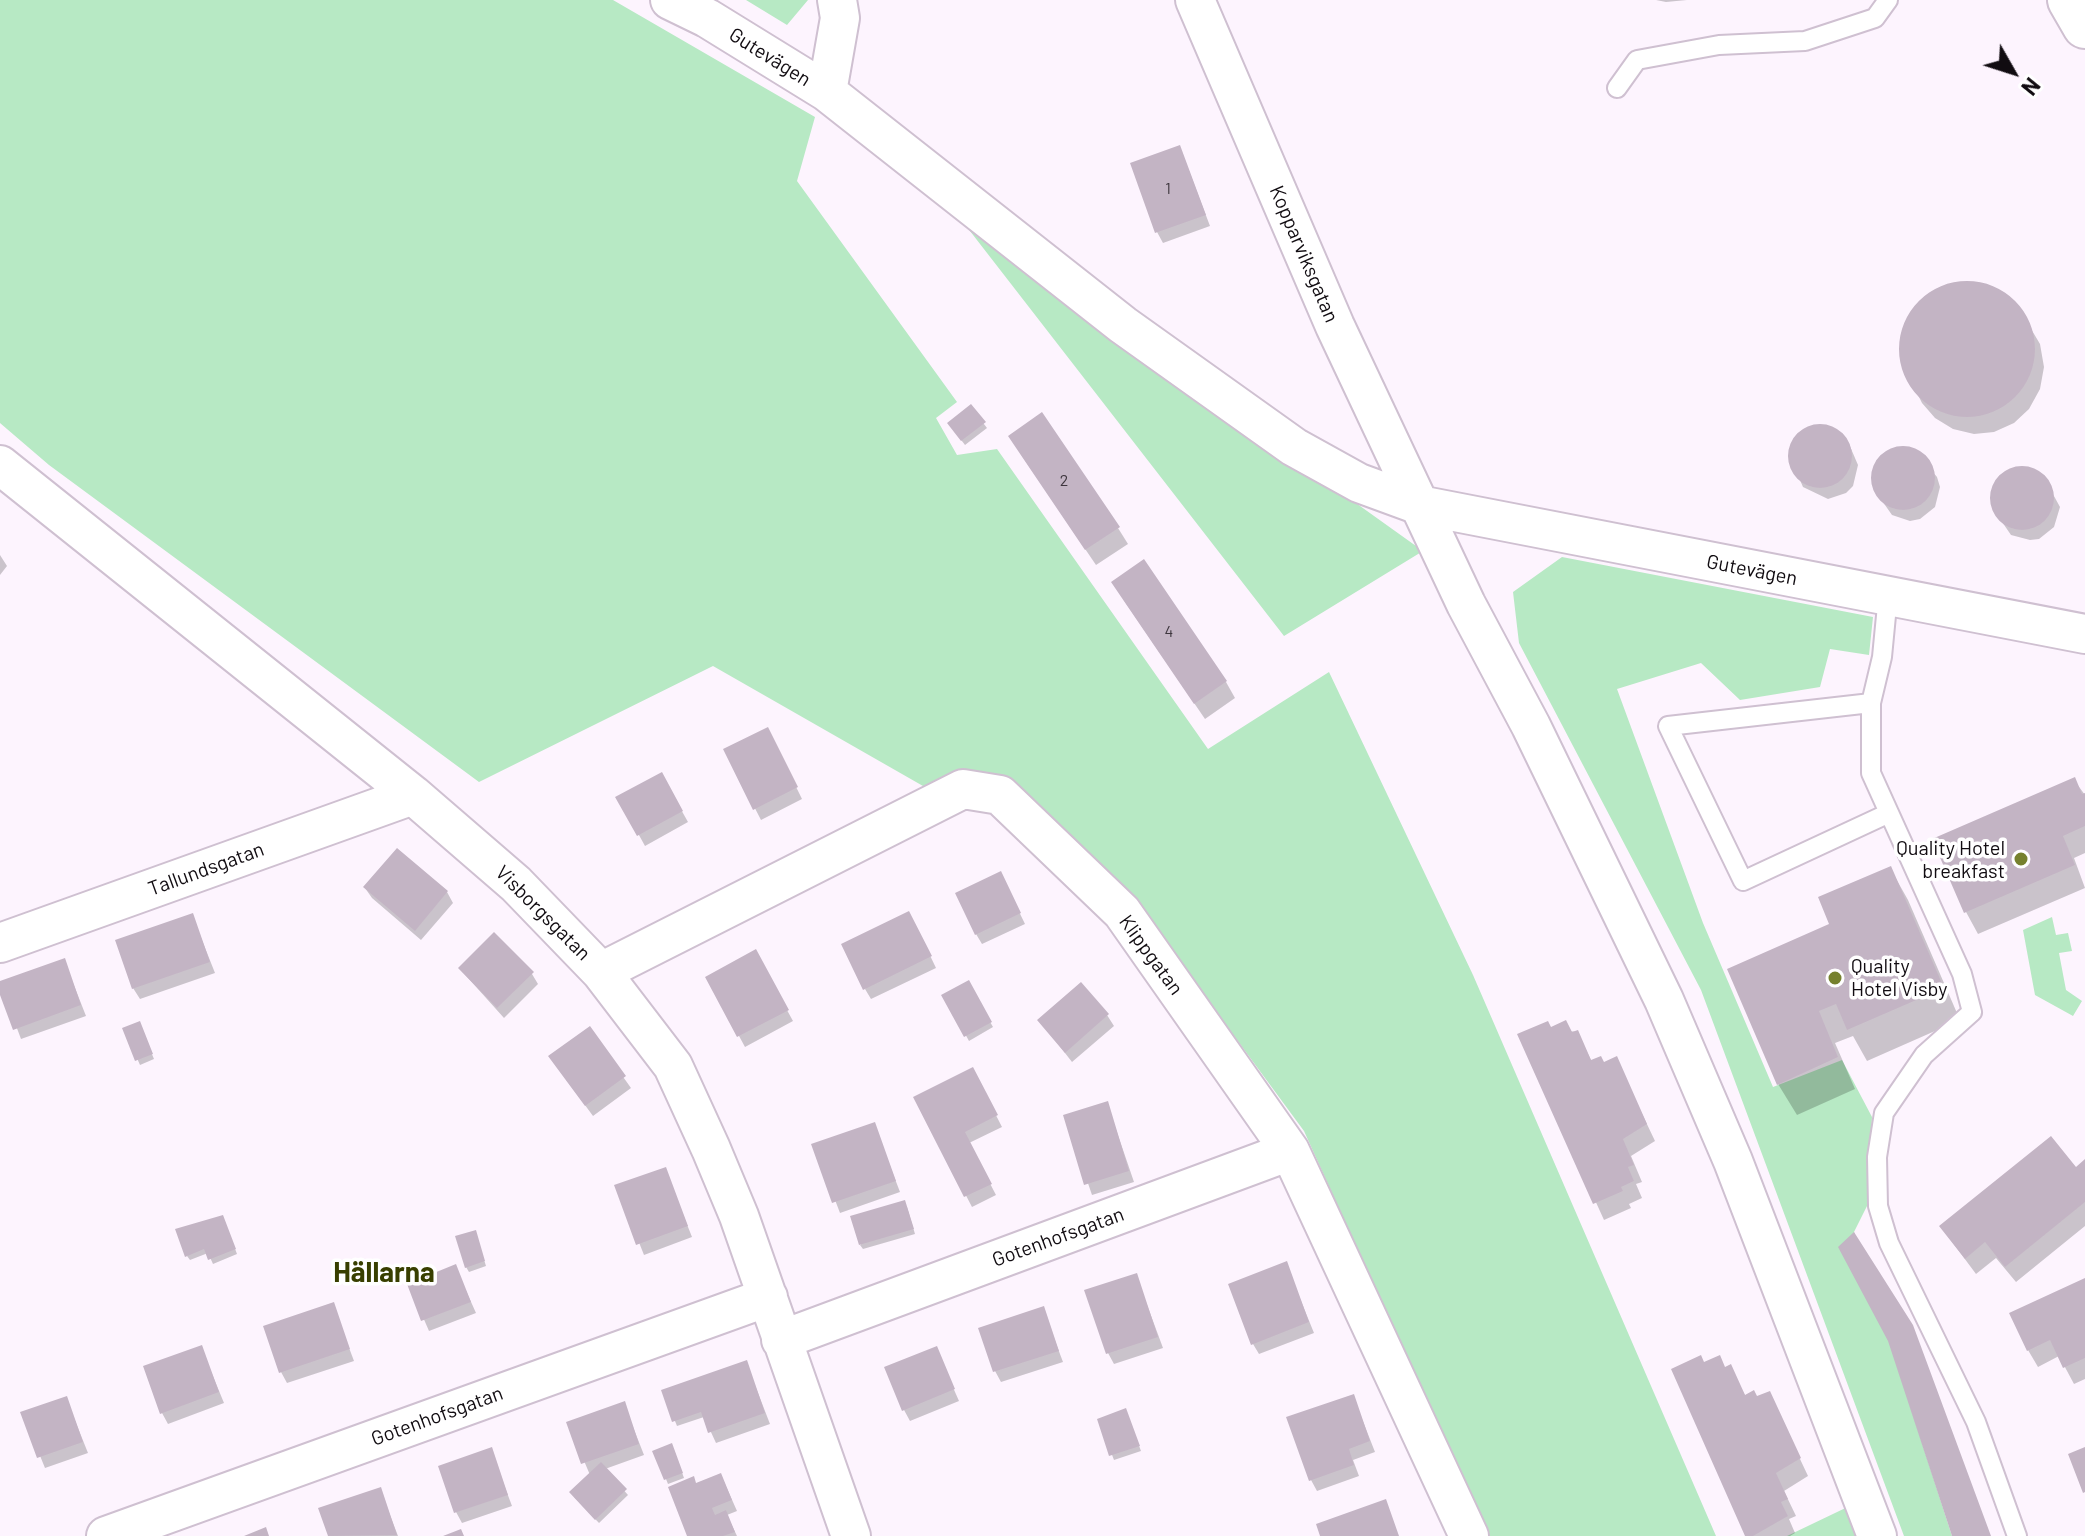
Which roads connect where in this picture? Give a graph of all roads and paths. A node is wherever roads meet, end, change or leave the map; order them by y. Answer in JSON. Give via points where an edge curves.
{"nodes":[{"id":1,"x":670,"y":0,"type":"edge"},
{"id":2,"x":837,"y":0,"type":"edge"},
{"id":3,"x":1195,"y":0,"type":"edge"},
{"id":4,"x":1888,"y":0,"type":"edge"},
{"id":5,"x":2070,"y":0,"type":"edge"},
{"id":6,"x":2085,"y":26,"type":"edge"},
{"id":7,"x":1617,"y":88,"type":"dead end"},
{"id":8,"x":827,"y":92,"type":"junction"},
{"id":9,"x":0,"y":465,"type":"edge"},
{"id":10,"x":1419,"y":505,"type":"junction"},
{"id":11,"x":1888,"y":595,"type":"junction"},
{"id":12,"x":2085,"y":634,"type":"edge"},
{"id":13,"x":1871,"y":703,"type":"junction"},
{"id":14,"x":413,"y":795,"type":"junction"},
{"id":15,"x":1887,"y":814,"type":"junction"},
{"id":16,"x":0,"y":943,"type":"edge"},
{"id":17,"x":601,"y":972,"type":"junction"},
{"id":18,"x":1290,"y":1151,"type":"junction"},
{"id":19,"x":768,"y":1297,"type":"junction"},
{"id":20,"x":781,"y":1340,"type":"junction"},
{"id":21,"x":106,"y":1536,"type":"edge"},
{"id":22,"x":851,"y":1536,"type":"edge"},
{"id":23,"x":1469,"y":1536,"type":"edge"},
{"id":24,"x":1877,"y":1536,"type":"edge"},
{"id":25,"x":2017,"y":1536,"type":"edge"}],
"edges":[{"from":1,"to":8,"type":"street","name":"Gutevägen"},
{"from":2,"to":8,"type":"street","name":"Gutevägen","via":[[840,18]]},
{"from":3,"to":10,"type":"street","name":"Kopparviksgatan","via":[[1335,326]]},
{"from":4,"to":7,"type":"lane","via":[[1875,18],[1805,41],[1719,45],[1637,60]]},
{"from":5,"to":6,"type":"main road"},
{"from":8,"to":10,"type":"street","name":"Gutevägen","via":[[1123,325],[1294,447],[1359,483]]},
{"from":9,"to":14,"type":"street","name":"Visborgsgatan"},
{"from":10,"to":11,"type":"street","name":"Gutevägen"},
{"from":10,"to":24,"type":"street","name":"Kopparviksgatan","via":[[1664,1000],[1733,1161]]},
{"from":11,"to":12,"type":"street","name":"Gutevägen"},
{"from":11,"to":13,"type":"lane"},
{"from":13,"to":15,"type":"lane","via":[[1871,773]]},
{"from":13,"to":15,"type":"lane","via":[[1668,726],[1743,881]]},
{"from":14,"to":16,"type":"street","name":"Tallundsgatan"},
{"from":14,"to":17,"type":"street","name":"Visborgsgatan","via":[[516,884]]},
{"from":15,"to":25,"type":"lane","via":[[1962,974],[1972,1012],[1924,1055],[1884,1113],[1877,1157],[1878,1206],[1889,1243],[1976,1422]]},
{"from":17,"to":18,"type":"street","name":"Klippgatan","via":[[963,789],[1000,795],[1122,912]]},
{"from":17,"to":19,"type":"street","name":"Visborgsgatan","via":[[673,1066]]},
{"from":18,"to":20,"type":"street","name":"Gotenhofsgatan"},
{"from":18,"to":23,"type":"street","name":"Klippgatan"},
{"from":19,"to":20,"type":"street","name":"Visborgsgatan"},
{"from":19,"to":21,"type":"street","name":"Gotenhofsgatan"},
{"from":20,"to":22,"type":"street","name":"Visborgsgatan"}]}
